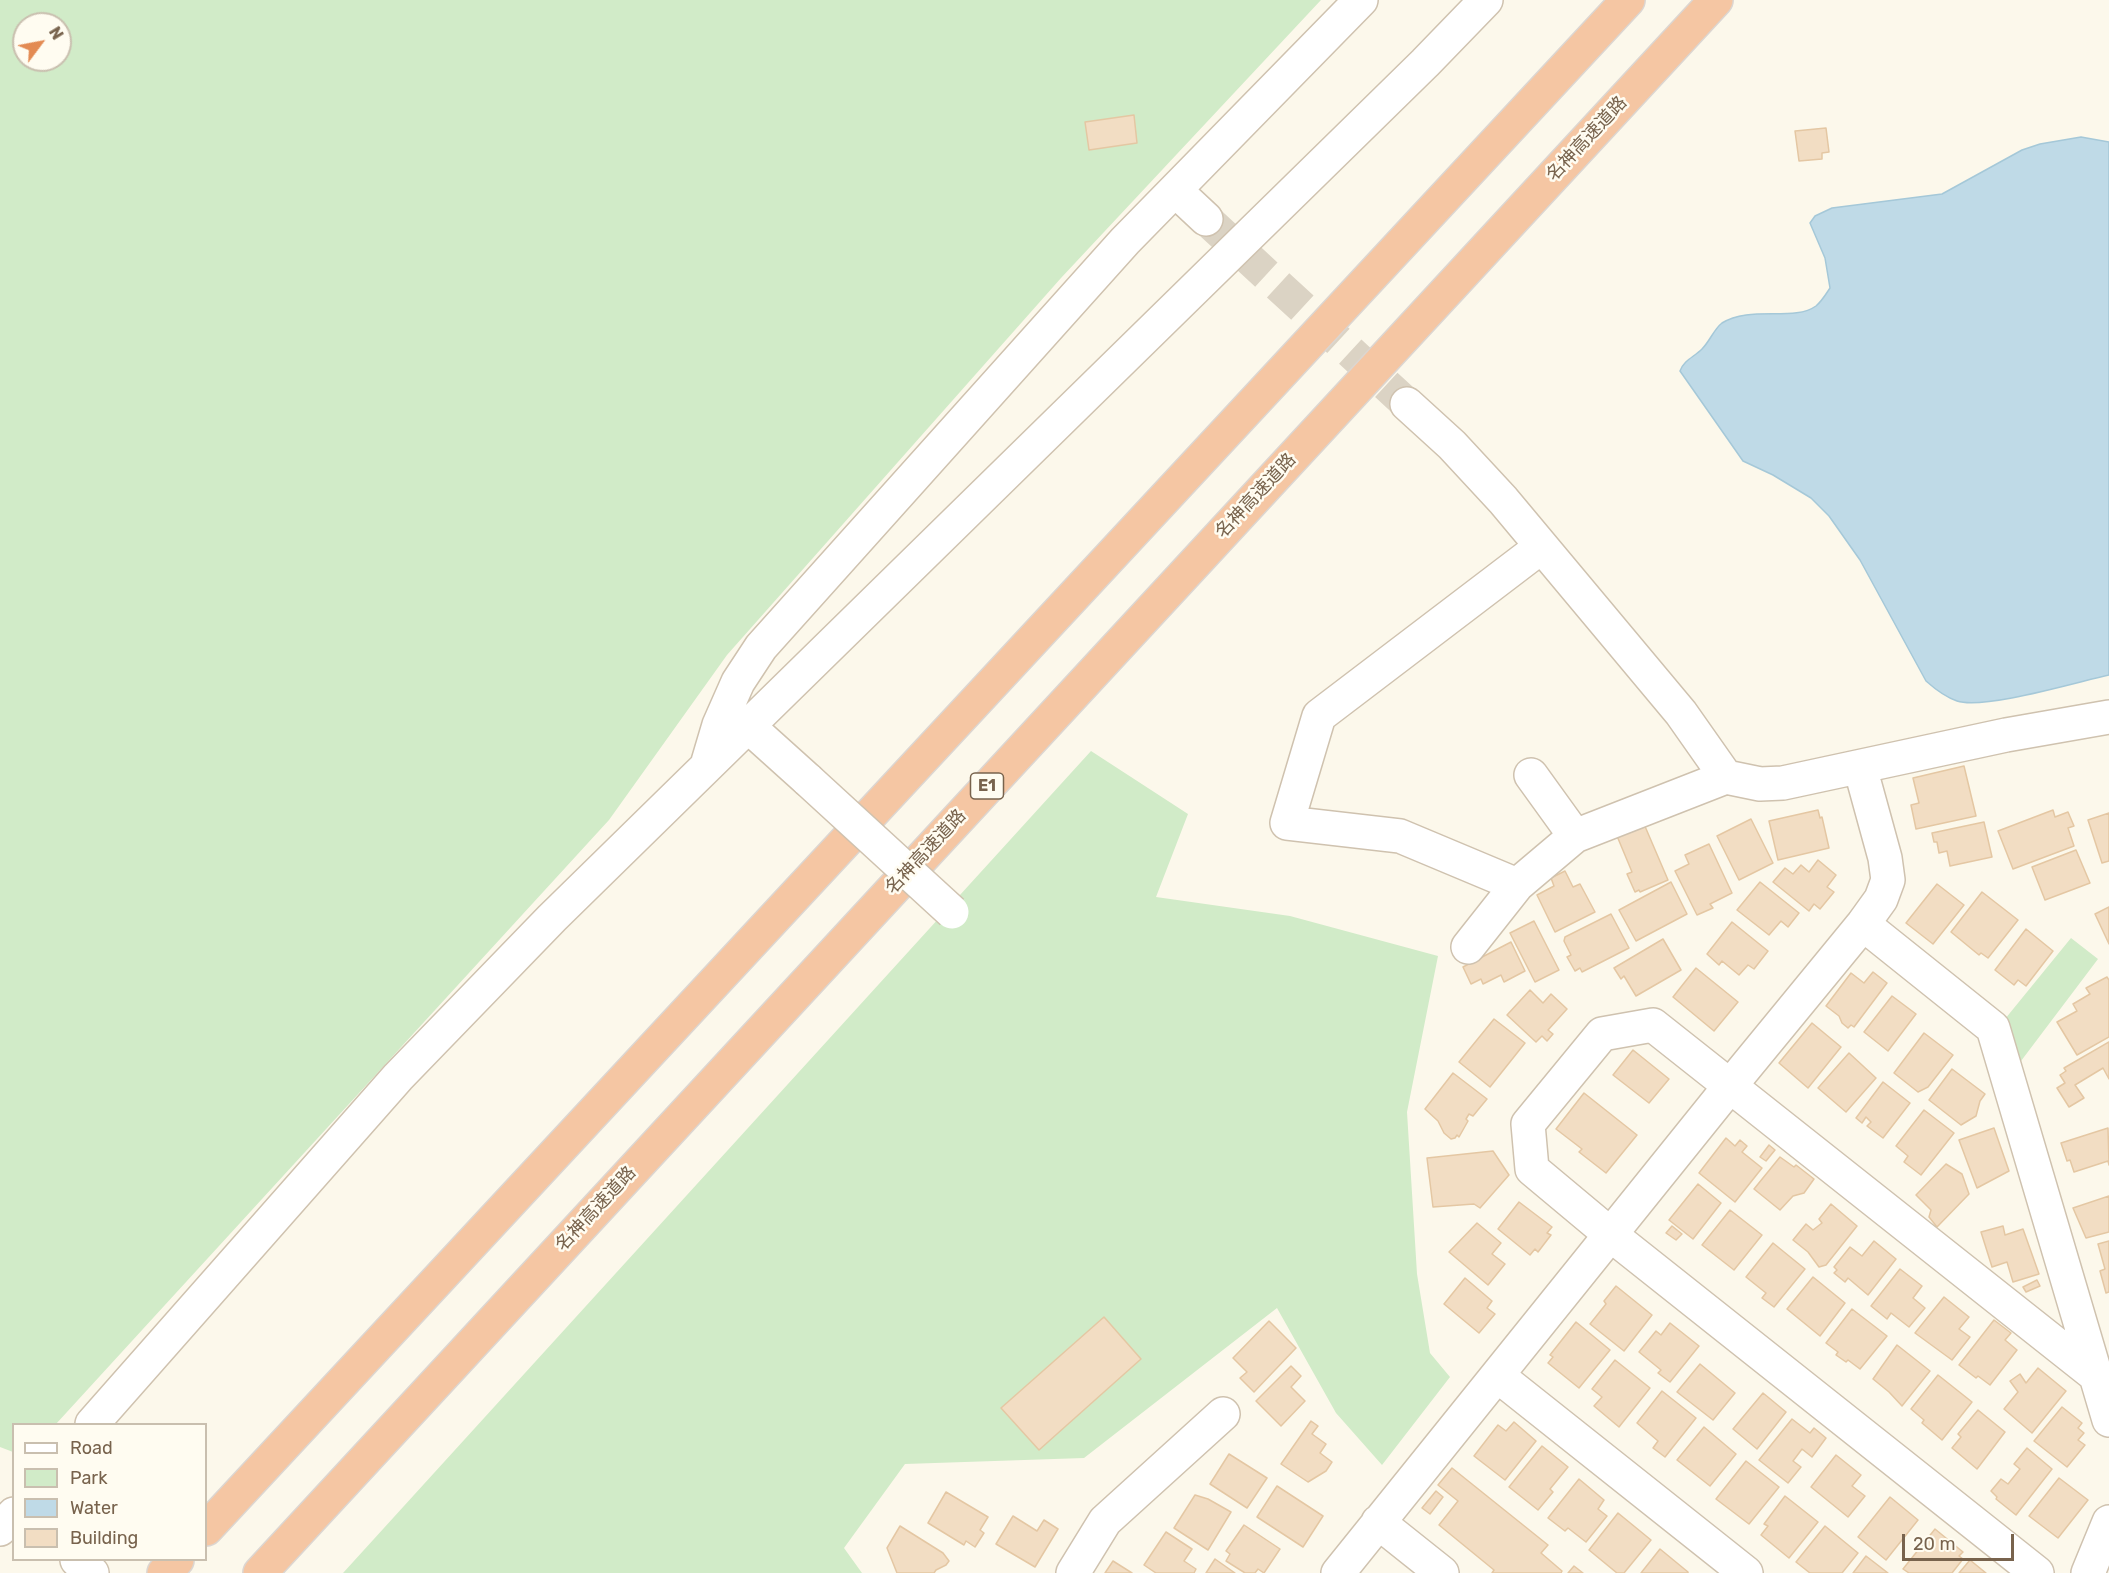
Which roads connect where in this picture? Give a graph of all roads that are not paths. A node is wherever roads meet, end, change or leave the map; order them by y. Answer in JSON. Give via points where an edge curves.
{"nodes":[{"id":1,"x":1361,"y":0,"type":"edge"},
{"id":2,"x":1486,"y":0,"type":"edge"},
{"id":3,"x":1628,"y":0,"type":"edge"},
{"id":4,"x":1716,"y":0,"type":"edge"},
{"id":5,"x":1175,"y":190,"type":"junction"},
{"id":6,"x":1206,"y":219,"type":"tunnel mouth"},
{"id":7,"x":1407,"y":404,"type":"tunnel mouth"},
{"id":8,"x":1541,"y":547,"type":"junction"},
{"id":9,"x":2109,"y":717,"type":"edge"},
{"id":10,"x":748,"y":726,"type":"junction"},
{"id":11,"x":707,"y":767,"type":"junction"},
{"id":12,"x":1860,"y":767,"type":"junction"},
{"id":13,"x":1531,"y":775,"type":"dead end"},
{"id":14,"x":1726,"y":777,"type":"junction"},
{"id":15,"x":1575,"y":836,"type":"junction"},
{"id":16,"x":1517,"y":885,"type":"junction"},
{"id":17,"x":952,"y":912,"type":"dead end"},
{"id":18,"x":1863,"y":924,"type":"junction"},
{"id":19,"x":1468,"y":947,"type":"dead end"},
{"id":20,"x":1730,"y":1086,"type":"junction"},
{"id":21,"x":1611,"y":1235,"type":"junction"},
{"id":22,"x":2095,"y":1374,"type":"junction"},
{"id":23,"x":1497,"y":1376,"type":"junction"},
{"id":24,"x":1223,"y":1414,"type":"dead end"},
{"id":25,"x":2109,"y":1420,"type":"edge"},
{"id":26,"x":94,"y":1423,"type":"edge"},
{"id":27,"x":12,"y":1516,"type":"edge"},
{"id":28,"x":1378,"y":1522,"type":"junction"},
{"id":29,"x":2109,"y":1522,"type":"edge"},
{"id":30,"x":207,"y":1527,"type":"edge"},
{"id":31,"x":0,"y":1529,"type":"edge"},
{"id":32,"x":78,"y":1561,"type":"edge"},
{"id":33,"x":176,"y":1561,"type":"edge"},
{"id":34,"x":92,"y":1573,"type":"edge"},
{"id":35,"x":164,"y":1573,"type":"edge"},
{"id":36,"x":260,"y":1573,"type":"edge"},
{"id":37,"x":1073,"y":1573,"type":"edge"},
{"id":38,"x":1338,"y":1573,"type":"edge"},
{"id":39,"x":1442,"y":1573,"type":"edge"},
{"id":40,"x":1746,"y":1573,"type":"edge"},
{"id":41,"x":2037,"y":1573,"type":"edge"},
{"id":42,"x":2088,"y":1573,"type":"edge"}],
"edges":[{"from":1,"to":5,"type":"street"},
{"from":2,"to":10,"type":"street"},
{"from":3,"to":30,"type":"highway"},
{"from":4,"to":36,"type":"highway","name":"名神高速道路","number":"E1"},
{"from":5,"to":6,"type":"street"},
{"from":5,"to":11,"type":"street","via":[[761,647],[738,682],[719,725]]},
{"from":7,"to":8,"type":"street","via":[[1459,453]]},
{"from":8,"to":14,"type":"street","via":[[1681,713]]},
{"from":8,"to":16,"type":"street","via":[[1319,716],[1287,823],[1400,836]]},
{"from":9,"to":12,"type":"street"},
{"from":10,"to":11,"type":"street"},
{"from":10,"to":17,"type":"street","bridge":true},
{"from":11,"to":26,"type":"street","via":[[552,918],[398,1077]]},
{"from":12,"to":14,"type":"street","via":[[1783,783]]},
{"from":12,"to":18,"type":"street","via":[[1888,880],[1881,899]]},
{"from":13,"to":15,"type":"street"},
{"from":14,"to":15,"type":"street"},
{"from":15,"to":16,"type":"street"},
{"from":16,"to":19,"type":"street"},
{"from":18,"to":20,"type":"street"},
{"from":18,"to":22,"type":"street","via":[[1993,1028]]},
{"from":20,"to":21,"type":"street"},
{"from":20,"to":21,"type":"street","via":[[1653,1025],[1602,1034],[1535,1115],[1528,1124],[1532,1169]]},
{"from":20,"to":22,"type":"street"},
{"from":21,"to":23,"type":"street"},
{"from":21,"to":41,"type":"street"},
{"from":22,"to":25,"type":"street"},
{"from":23,"to":28,"type":"street"},
{"from":23,"to":40,"type":"street"},
{"from":24,"to":37,"type":"street","via":[[1105,1521]]},
{"from":27,"to":31,"type":"street"},
{"from":28,"to":38,"type":"street"},
{"from":28,"to":39,"type":"street"},
{"from":29,"to":42,"type":"street"},
{"from":32,"to":34,"type":"street"},
{"from":33,"to":35,"type":"highway"}]}
